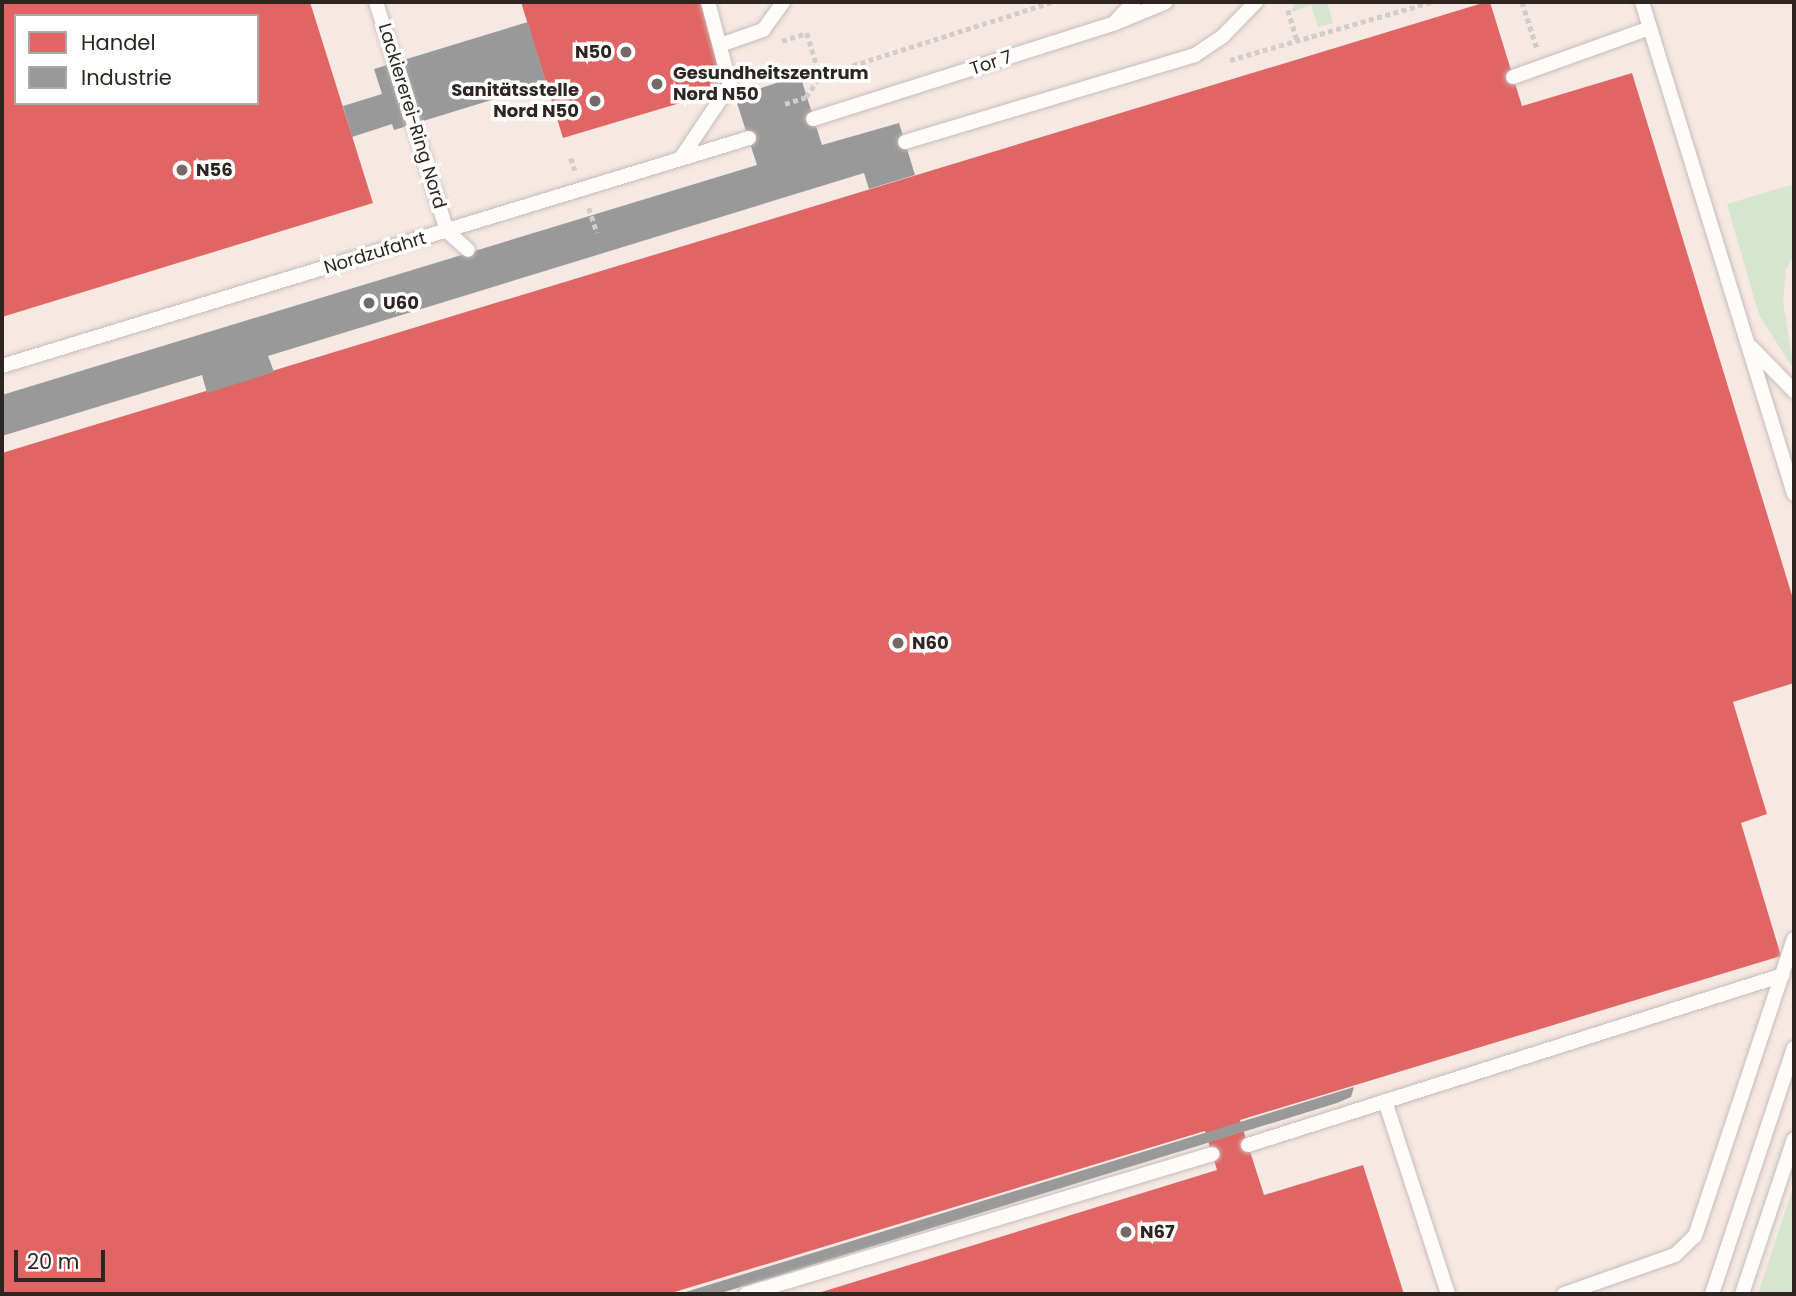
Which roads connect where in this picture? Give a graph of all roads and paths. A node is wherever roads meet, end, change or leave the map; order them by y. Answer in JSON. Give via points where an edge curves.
{"nodes":[{"id":1,"x":376,"y":2,"type":"edge"},
{"id":2,"x":708,"y":2,"type":"edge"},
{"id":3,"x":783,"y":2,"type":"edge"},
{"id":4,"x":1052,"y":2,"type":"edge"},
{"id":5,"x":1134,"y":2,"type":"edge"},
{"id":6,"x":1166,"y":2,"type":"edge"},
{"id":7,"x":1256,"y":2,"type":"edge"},
{"id":8,"x":1431,"y":2,"type":"edge"},
{"id":9,"x":1522,"y":2,"type":"edge"},
{"id":10,"x":1642,"y":2,"type":"edge"},
{"id":11,"x":1288,"y":10,"type":"dead end"},
{"id":12,"x":1113,"y":24,"type":"junction"},
{"id":13,"x":1650,"y":27,"type":"junction"},
{"id":14,"x":1297,"y":40,"type":"junction"},
{"id":15,"x":720,"y":45,"type":"junction"},
{"id":16,"x":1195,"y":55,"type":"junction"},
{"id":17,"x":1543,"y":66,"type":"junction"},
{"id":18,"x":1513,"y":77,"type":"dead end"},
{"id":19,"x":800,"y":94,"type":"dead end"},
{"id":20,"x":806,"y":97,"type":"junction"},
{"id":21,"x":785,"y":104,"type":"dead end"},
{"id":22,"x":813,"y":119,"type":"dead end"},
{"id":23,"x":748,"y":138,"type":"dead end"},
{"id":24,"x":905,"y":142,"type":"dead end"},
{"id":25,"x":681,"y":159,"type":"junction"},
{"id":26,"x":591,"y":214,"type":"dead end"},
{"id":27,"x":447,"y":231,"type":"junction"},
{"id":28,"x":597,"y":233,"type":"dead end"},
{"id":29,"x":468,"y":250,"type":"dead end"},
{"id":30,"x":1748,"y":344,"type":"junction"},
{"id":31,"x":2,"y":366,"type":"edge"},
{"id":32,"x":1794,"y":391,"type":"edge"},
{"id":33,"x":1794,"y":494,"type":"edge"},
{"id":34,"x":1794,"y":939,"type":"edge"},
{"id":35,"x":1783,"y":975,"type":"junction"},
{"id":36,"x":1794,"y":1048,"type":"edge"},
{"id":37,"x":1385,"y":1101,"type":"junction"},
{"id":38,"x":1794,"y":1139,"type":"edge"},
{"id":39,"x":1248,"y":1145,"type":"dead end"},
{"id":40,"x":1212,"y":1154,"type":"dead end"},
{"id":41,"x":747,"y":1294,"type":"edge"},
{"id":42,"x":1448,"y":1294,"type":"edge"},
{"id":43,"x":1564,"y":1294,"type":"edge"},
{"id":44,"x":1712,"y":1294,"type":"edge"},
{"id":45,"x":1742,"y":1294,"type":"edge"}],
"edges":[{"from":1,"to":27,"type":"lane","name":"Lackiererei-Ring Nord"},
{"from":2,"to":15,"type":"lane"},
{"from":3,"to":15,"type":"lane","via":[[763,30]]},
{"from":4,"to":20,"type":"path","via":[[818,73]]},
{"from":5,"to":12,"type":"lane"},
{"from":6,"to":12,"type":"lane","name":"Tor 7"},
{"from":7,"to":16,"type":"lane","via":[[1223,36]]},
{"from":8,"to":14,"type":"path"},
{"from":9,"to":17,"type":"path"},
{"from":10,"to":13,"type":"lane"},
{"from":11,"to":14,"type":"path"},
{"from":12,"to":22,"type":"lane","name":"Tor 7"},
{"from":13,"to":17,"type":"lane"},
{"from":13,"to":30,"type":"lane"},
{"from":14,"to":16,"type":"path","via":[[1228,61]]},
{"from":15,"to":25,"type":"lane","via":[[730,86]]},
{"from":16,"to":24,"type":"lane"},
{"from":17,"to":18,"type":"lane"},
{"from":19,"to":20,"type":"path"},
{"from":20,"to":21,"type":"path"},
{"from":23,"to":25,"type":"lane","name":"Nordzufahrt"},
{"from":25,"to":27,"type":"lane","name":"Nordzufahrt"},
{"from":26,"to":28,"type":"path"},
{"from":27,"to":29,"type":"lane"},
{"from":27,"to":31,"type":"lane","name":"Nordzufahrt"},
{"from":30,"to":32,"type":"lane"},
{"from":30,"to":33,"type":"lane"},
{"from":34,"to":35,"type":"lane"},
{"from":35,"to":37,"type":"lane"},
{"from":35,"to":43,"type":"lane","via":[[1695,1236],[1675,1255]]},
{"from":36,"to":44,"type":"lane"},
{"from":37,"to":39,"type":"lane"},
{"from":37,"to":42,"type":"lane"},
{"from":38,"to":45,"type":"lane"},
{"from":40,"to":41,"type":"lane"}]}
